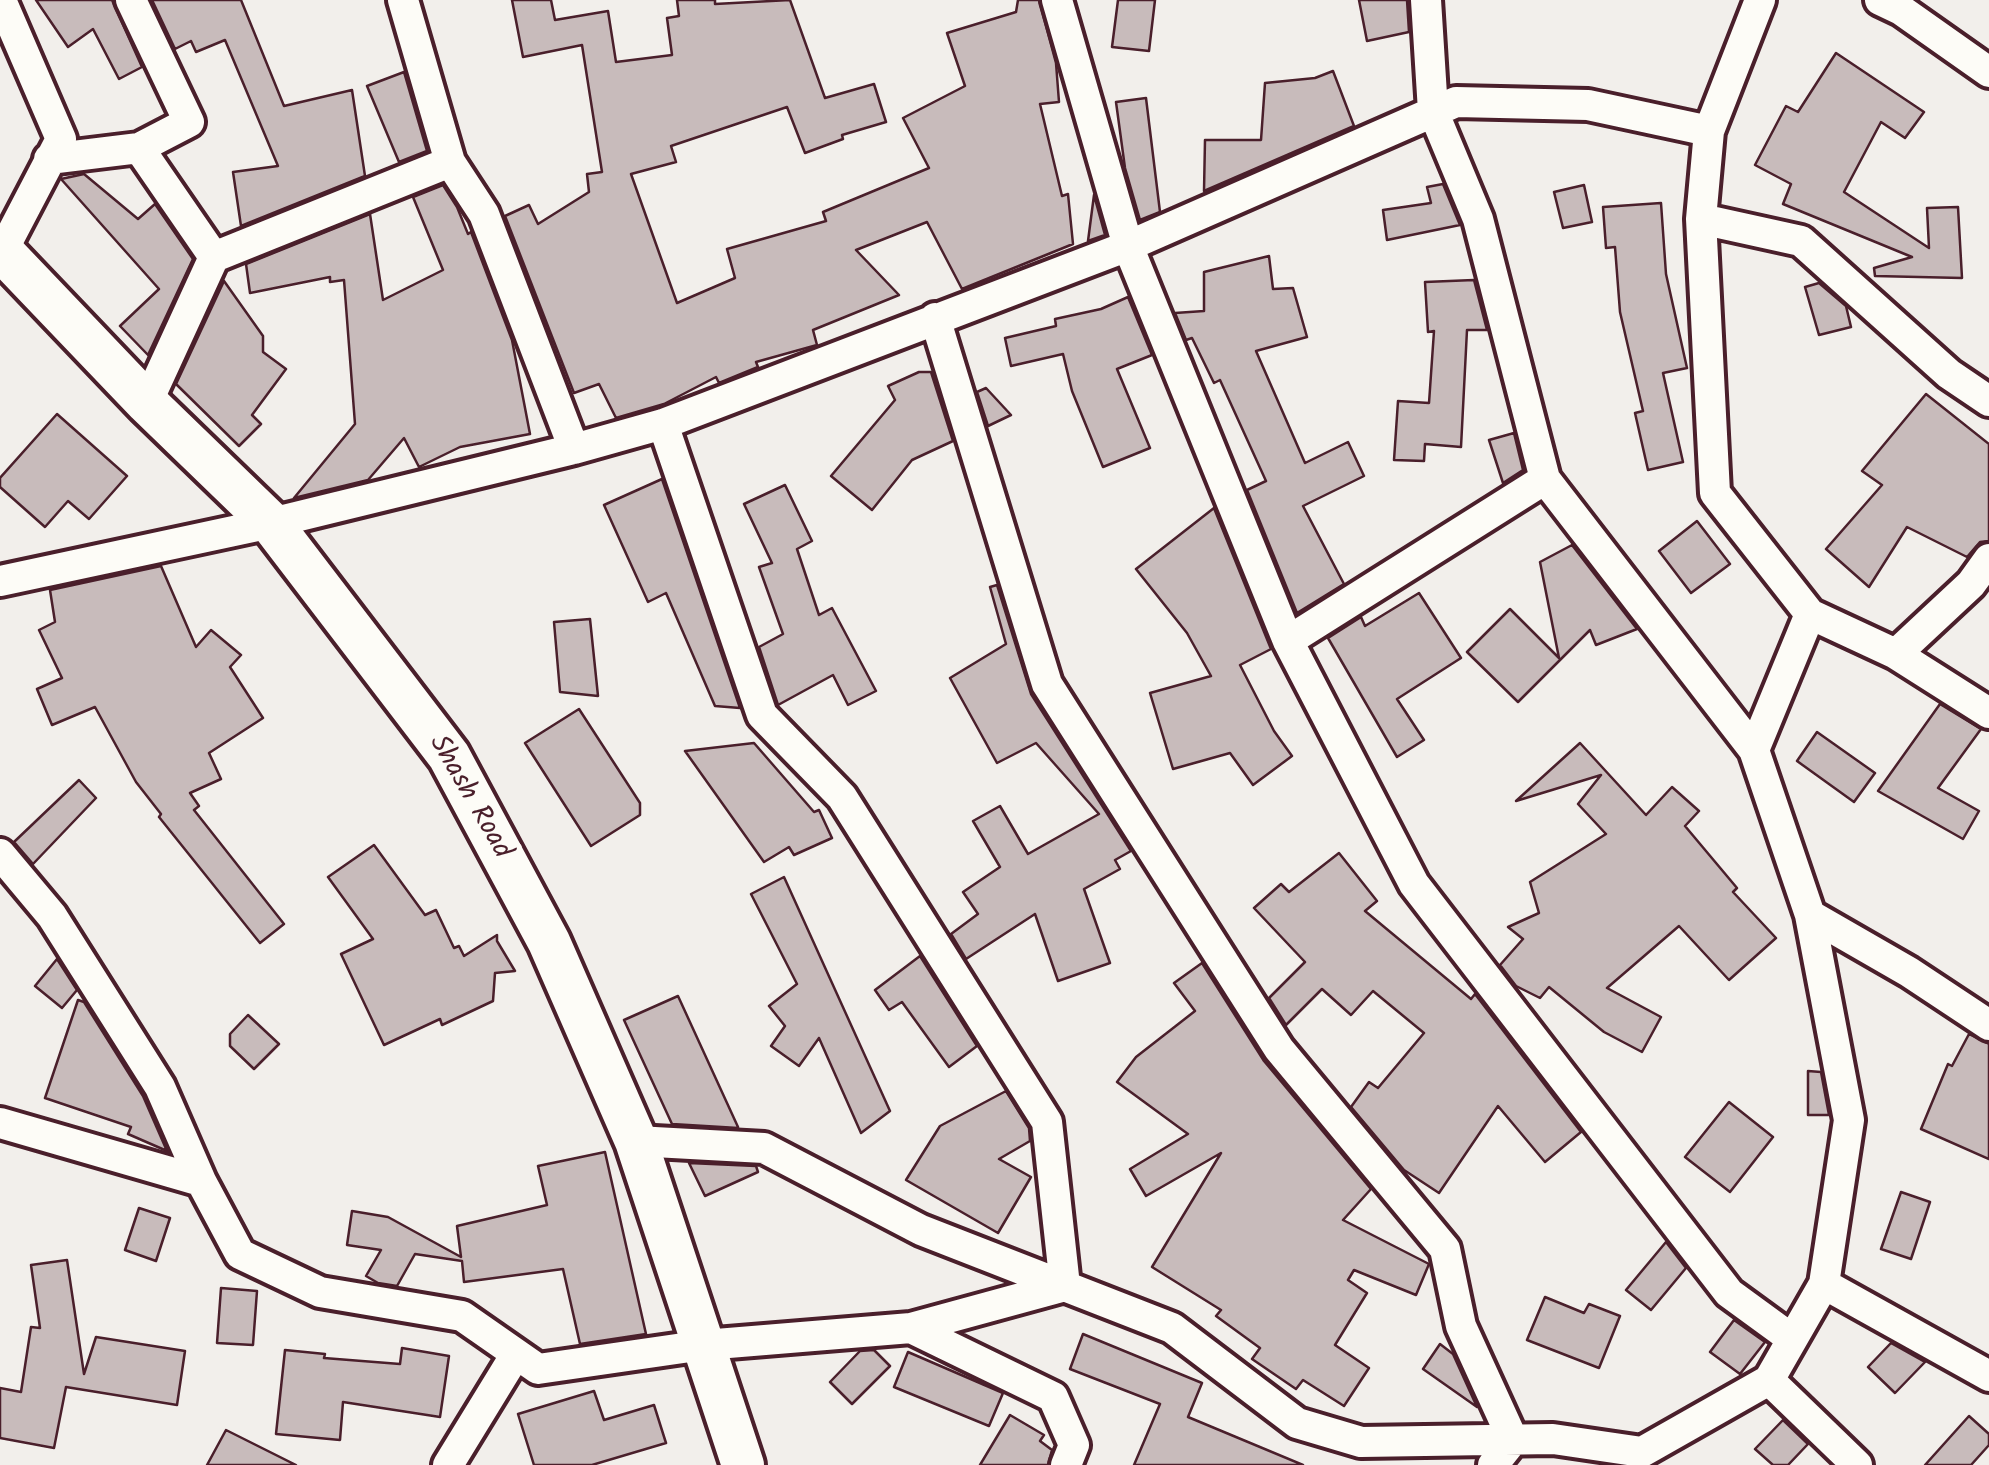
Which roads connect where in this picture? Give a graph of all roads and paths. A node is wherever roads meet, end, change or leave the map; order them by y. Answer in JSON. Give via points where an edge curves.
{"nodes":[{"id":1,"x":1,"y":0,"type":"edge"},
{"id":2,"x":131,"y":0,"type":"edge"},
{"id":3,"x":403,"y":0,"type":"edge"},
{"id":4,"x":1057,"y":0,"type":"edge"},
{"id":5,"x":1426,"y":0,"type":"edge"},
{"id":6,"x":1760,"y":0,"type":"edge"},
{"id":7,"x":1880,"y":0,"type":"edge"},
{"id":8,"x":1989,"y":72,"type":"edge"},
{"id":9,"x":1432,"y":111,"type":"junction"},
{"id":10,"x":1710,"y":132,"type":"junction"},
{"id":11,"x":139,"y":148,"type":"junction"},
{"id":12,"x":49,"y":158,"type":"junction"},
{"id":13,"x":450,"y":162,"type":"junction"},
{"id":14,"x":1701,"y":220,"type":"junction"},
{"id":15,"x":1128,"y":246,"type":"junction"},
{"id":16,"x":1,"y":250,"type":"edge"},
{"id":17,"x":214,"y":257,"type":"junction"},
{"id":18,"x":935,"y":318,"type":"junction"},
{"id":19,"x":1989,"y":400,"type":"edge"},
{"id":20,"x":147,"y":403,"type":"junction"},
{"id":21,"x":662,"y":424,"type":"junction"},
{"id":22,"x":574,"y":449,"type":"junction"},
{"id":23,"x":1544,"y":479,"type":"junction"},
{"id":24,"x":271,"y":524,"type":"junction"},
{"id":25,"x":1989,"y":559,"type":"edge"},
{"id":26,"x":0,"y":581,"type":"edge"},
{"id":27,"x":1810,"y":614,"type":"junction"},
{"id":28,"x":1288,"y":641,"type":"junction"},
{"id":29,"x":1896,"y":654,"type":"junction"},
{"id":30,"x":1989,"y":713,"type":"edge"},
{"id":31,"x":1754,"y":750,"type":"junction"},
{"id":32,"x":0,"y":854,"type":"edge"},
{"id":33,"x":1810,"y":915,"type":"junction"},
{"id":34,"x":1989,"y":1024,"type":"edge"},
{"id":35,"x":0,"y":1124,"type":"edge"},
{"id":36,"x":636,"y":1141,"type":"junction"},
{"id":37,"x":201,"y":1181,"type":"junction"},
{"id":38,"x":1824,"y":1284,"type":"junction"},
{"id":39,"x":1065,"y":1286,"type":"junction"},
{"id":40,"x":911,"y":1328,"type":"junction"},
{"id":41,"x":1792,"y":1339,"type":"junction"},
{"id":42,"x":704,"y":1346,"type":"junction"},
{"id":43,"x":516,"y":1354,"type":"junction"},
{"id":44,"x":1989,"y":1376,"type":"edge"},
{"id":45,"x":1769,"y":1380,"type":"junction"},
{"id":46,"x":1513,"y":1440,"type":"junction"},
{"id":47,"x":448,"y":1465,"type":"edge"},
{"id":48,"x":743,"y":1465,"type":"edge"},
{"id":49,"x":1066,"y":1465,"type":"edge"},
{"id":50,"x":1493,"y":1465,"type":"edge"},
{"id":51,"x":1857,"y":1465,"type":"edge"}],
"edges":[{"from":1,"to":12,"type":"street","via":[[62,139]]},
{"from":2,"to":11,"type":"street","via":[[189,122]]},
{"from":3,"to":13,"type":"street"},
{"from":4,"to":15,"type":"street"},
{"from":5,"to":9,"type":"street"},
{"from":6,"to":10,"type":"street"},
{"from":7,"to":8,"type":"street"},
{"from":9,"to":10,"type":"street","via":[[1456,102],[1588,105]]},
{"from":9,"to":15,"type":"street"},
{"from":9,"to":23,"type":"street","via":[[1478,219]]},
{"from":10,"to":14,"type":"street"},
{"from":11,"to":12,"type":"street"},
{"from":11,"to":17,"type":"street"},
{"from":12,"to":16,"type":"street"},
{"from":13,"to":17,"type":"street"},
{"from":13,"to":22,"type":"street","via":[[484,214]]},
{"from":14,"to":19,"type":"street","via":[[1801,241],[1949,374]]},
{"from":14,"to":27,"type":"street","via":[[1715,493]]},
{"from":15,"to":18,"type":"street"},
{"from":15,"to":28,"type":"street"},
{"from":16,"to":20,"type":"street","name":"Shash Road"},
{"from":17,"to":20,"type":"street"},
{"from":18,"to":21,"type":"street"},
{"from":18,"to":46,"type":"street","via":[[1048,684],[1278,1049],[1445,1250],[1461,1326]]},
{"from":20,"to":24,"type":"street","name":"Shash Road"},
{"from":21,"to":22,"type":"street"},
{"from":21,"to":39,"type":"street","via":[[762,716],[842,797],[1047,1122]]},
{"from":22,"to":24,"type":"street"},
{"from":23,"to":28,"type":"street"},
{"from":23,"to":31,"type":"street"},
{"from":24,"to":26,"type":"street"},
{"from":24,"to":36,"type":"street","name":"Shash Road","via":[[449,756],[549,942]]},
{"from":25,"to":29,"type":"street"},
{"from":27,"to":29,"type":"street"},
{"from":27,"to":31,"type":"street"},
{"from":28,"to":41,"type":"street","via":[[1414,884],[1729,1293]]},
{"from":29,"to":30,"type":"street"},
{"from":31,"to":33,"type":"street"},
{"from":32,"to":37,"type":"street","via":[[52,916],[160,1087]]},
{"from":33,"to":34,"type":"street"},
{"from":33,"to":38,"type":"street","via":[[1850,1120]]},
{"from":35,"to":37,"type":"street"},
{"from":36,"to":39,"type":"street","via":[[764,1148],[920,1230]]},
{"from":36,"to":42,"type":"street","name":"Shash Road"},
{"from":37,"to":43,"type":"street","via":[[240,1254],[320,1292],[462,1316]]},
{"from":38,"to":41,"type":"street"},
{"from":38,"to":44,"type":"street"},
{"from":39,"to":40,"type":"street"},
{"from":39,"to":46,"type":"street","via":[[1172,1328],[1297,1423],[1361,1442]]},
{"from":40,"to":42,"type":"street"},
{"from":40,"to":49,"type":"street","via":[[1053,1398],[1074,1445]]},
{"from":41,"to":45,"type":"street"},
{"from":42,"to":43,"type":"street","via":[[538,1370]]},
{"from":42,"to":48,"type":"street","name":"Shash Road"},
{"from":43,"to":47,"type":"street"},
{"from":45,"to":46,"type":"street","via":[[1642,1452]]},
{"from":45,"to":51,"type":"street"},
{"from":46,"to":50,"type":"street"}]}
